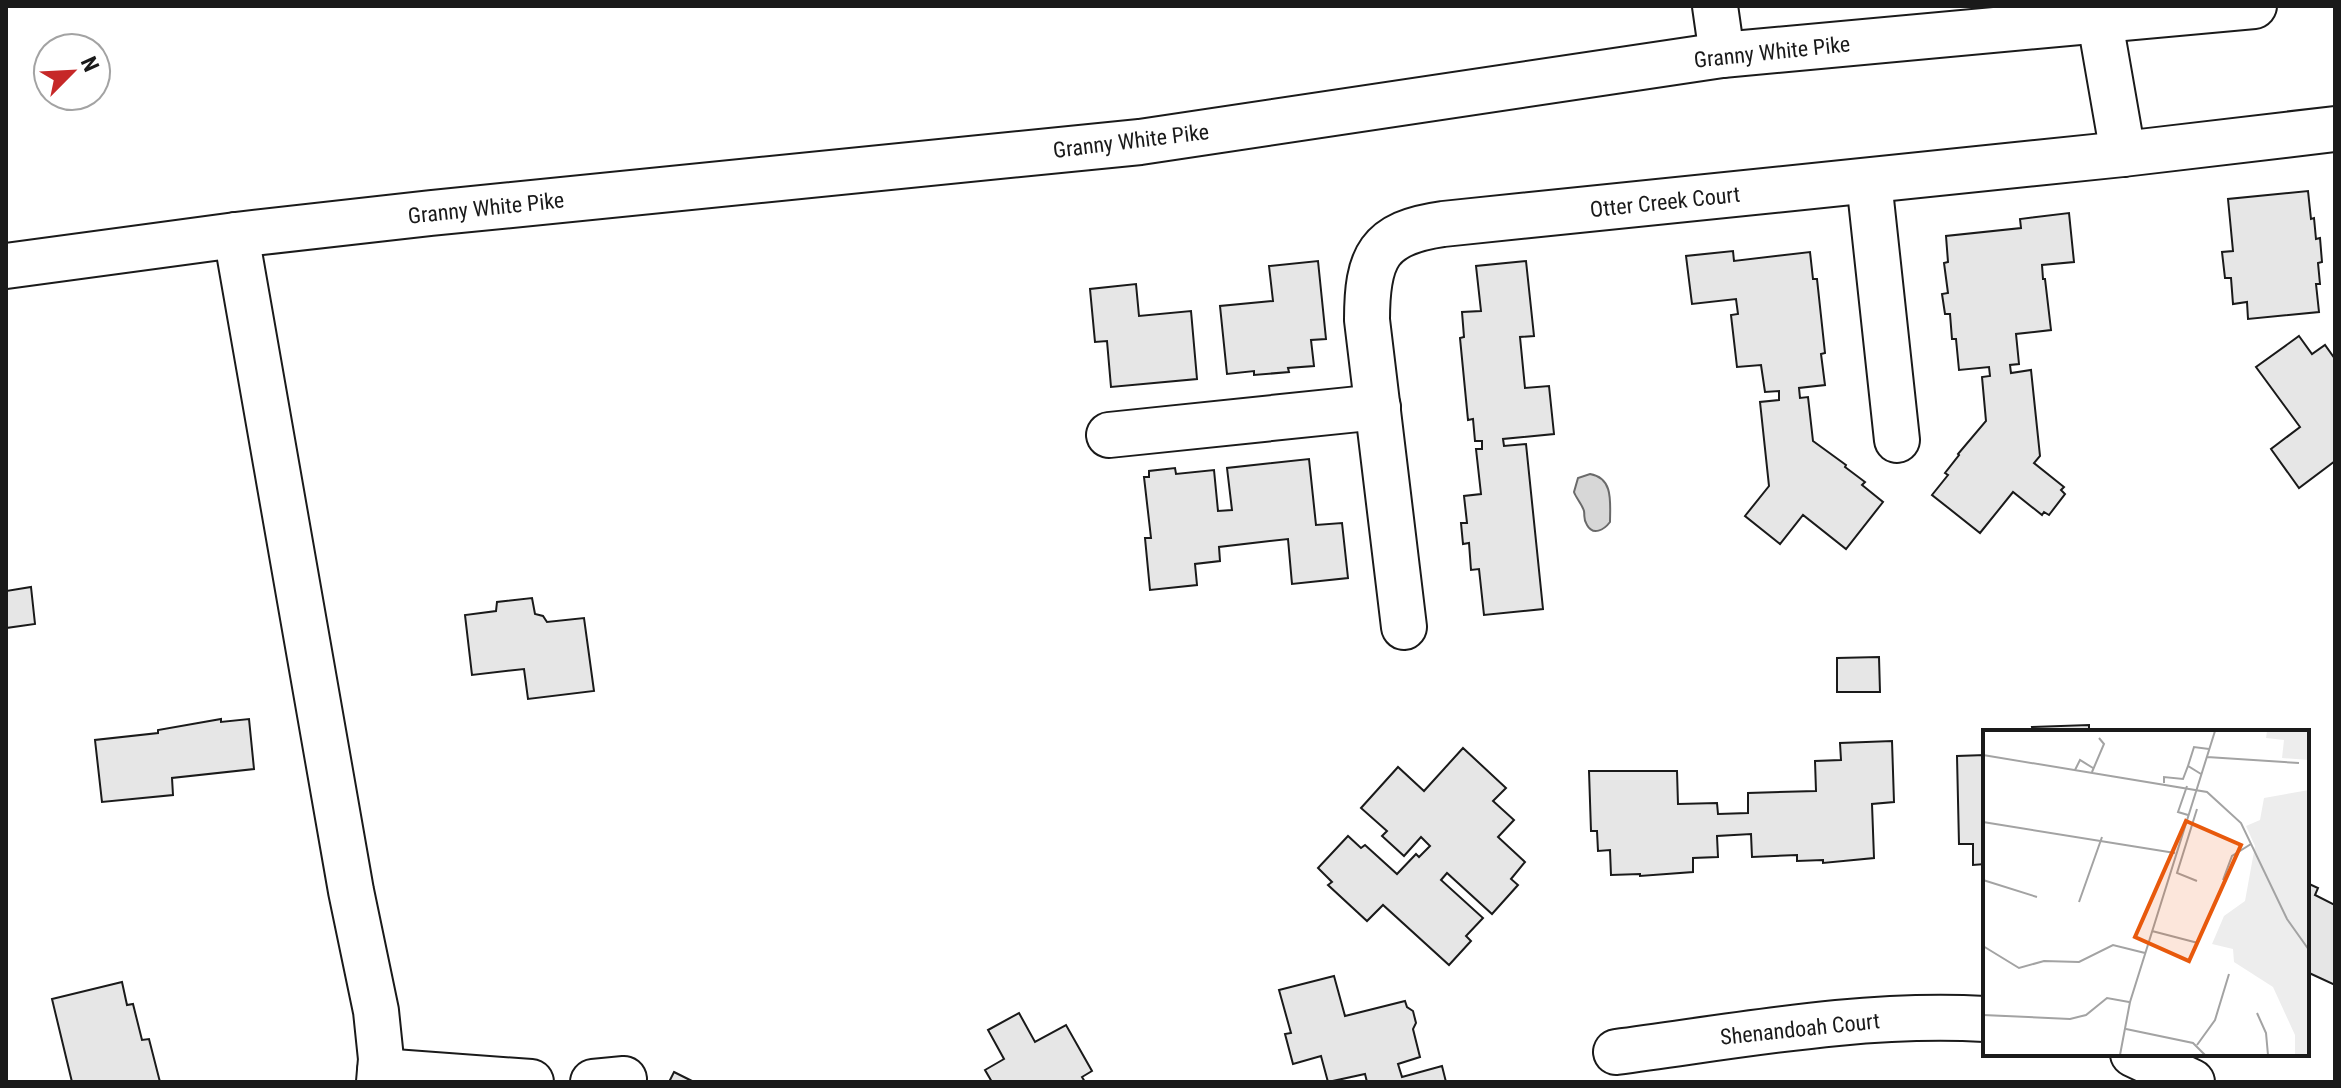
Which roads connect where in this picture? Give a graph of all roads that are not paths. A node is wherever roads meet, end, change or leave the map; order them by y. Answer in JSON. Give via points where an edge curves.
{"nodes":[{"id":1,"x":1715,"y":6,"type":"edge"},
{"id":2,"x":2254,"y":6,"type":"edge"},
{"id":3,"x":2100,"y":22,"type":"junction"},
{"id":4,"x":1722,"y":55,"type":"junction"},
{"id":5,"x":2335,"y":129,"type":"edge"},
{"id":6,"x":2123,"y":154,"type":"junction"},
{"id":7,"x":1869,"y":181,"type":"junction"},
{"id":8,"x":236,"y":235,"type":"junction"},
{"id":9,"x":6,"y":266,"type":"edge"},
{"id":10,"x":1378,"y":407,"type":"junction"},
{"id":11,"x":1109,"y":435,"type":"dead end"},
{"id":12,"x":1897,"y":440,"type":"dead end"},
{"id":13,"x":1404,"y":627,"type":"dead end"},
{"id":14,"x":1983,"y":1019,"type":"edge"},
{"id":15,"x":1616,"y":1052,"type":"dead end"},
{"id":16,"x":2137,"y":1056,"type":"edge"},
{"id":17,"x":380,"y":1076,"type":"edge"},
{"id":18,"x":531,"y":1082,"type":"edge"},
{"id":19,"x":2192,"y":1082,"type":"edge"}],
"edges":[{"from":1,"to":4,"type":"main road"},
{"from":2,"to":3,"type":"main road","name":"Granny White Pike"},
{"from":3,"to":4,"type":"main road","name":"Granny White Pike"},
{"from":3,"to":6,"type":"main road"},
{"from":4,"to":8,"type":"main road","name":"Granny White Pike","via":[[1140,142]]},
{"from":5,"to":6,"type":"main road","name":"Otter Creek Court"},
{"from":6,"to":7,"type":"main road","name":"Otter Creek Court"},
{"from":7,"to":10,"type":"main road","name":"Otter Creek Court","via":[[1443,224],[1397,237],[1378,252],[1367,293]]},
{"from":7,"to":12,"type":"main road"},
{"from":8,"to":9,"type":"main road","name":"Granny White Pike"},
{"from":8,"to":17,"type":"main road","via":[[376,1011]]},
{"from":10,"to":11,"type":"main road"},
{"from":10,"to":13,"type":"main road","name":"Otter Creek Court"},
{"from":14,"to":15,"type":"main road","name":"Shenandoah Court","via":[[1903,1018]]},
{"from":16,"to":19,"type":"main road"},
{"from":17,"to":18,"type":"main road"}]}
